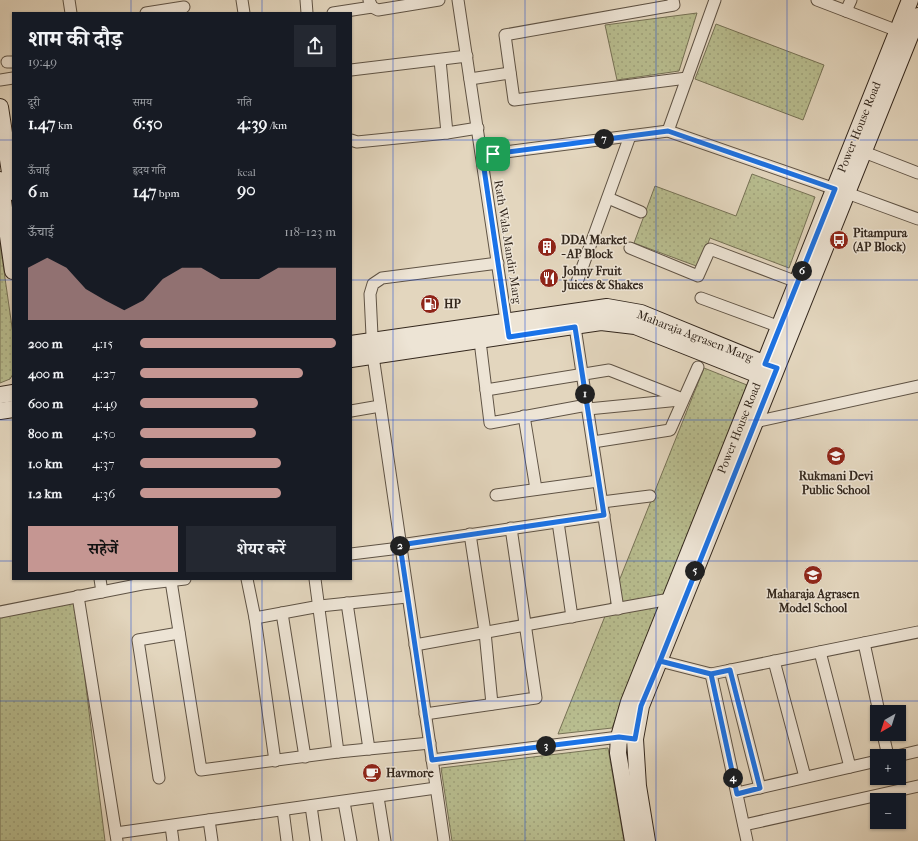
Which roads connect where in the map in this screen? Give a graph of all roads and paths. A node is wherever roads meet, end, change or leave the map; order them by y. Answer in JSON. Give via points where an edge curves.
{"nodes":[{"id":1,"x":69,"y":0,"type":"edge"},
{"id":2,"x":242,"y":0,"type":"edge"},
{"id":3,"x":306,"y":0,"type":"edge"},
{"id":4,"x":439,"y":0,"type":"edge"},
{"id":5,"x":458,"y":0,"type":"edge"},
{"id":6,"x":673,"y":0,"type":"edge"},
{"id":7,"x":715,"y":0,"type":"edge"},
{"id":8,"x":817,"y":0,"type":"edge"},
{"id":9,"x":851,"y":0,"type":"edge"},
{"id":10,"x":910,"y":0,"type":"edge"},
{"id":11,"x":370,"y":3,"type":"edge"},
{"id":12,"x":405,"y":3,"type":"edge"},
{"id":13,"x":184,"y":7,"type":"edge"},
{"id":14,"x":846,"y":11,"type":"junction"},
{"id":15,"x":71,"y":12,"type":"edge"},
{"id":16,"x":152,"y":12,"type":"edge"},
{"id":17,"x":244,"y":12,"type":"edge"},
{"id":18,"x":307,"y":12,"type":"edge"},
{"id":19,"x":337,"y":12,"type":"edge"},
{"id":20,"x":918,"y":16,"type":"edge"},
{"id":21,"x":898,"y":30,"type":"junction"},
{"id":22,"x":467,"y":56,"type":"junction"},
{"id":23,"x":440,"y":60,"type":"junction"},
{"id":24,"x":352,"y":70,"type":"edge"},
{"id":25,"x":510,"y":73,"type":"junction"},
{"id":26,"x":12,"y":78,"type":"edge"},
{"id":27,"x":687,"y":78,"type":"junction"},
{"id":28,"x":470,"y":79,"type":"junction"},
{"id":29,"x":0,"y":80,"type":"edge"},
{"id":30,"x":0,"y":107,"type":"edge"},
{"id":31,"x":478,"y":128,"type":"junction"},
{"id":32,"x":668,"y":131,"type":"junction"},
{"id":33,"x":447,"y":134,"type":"junction"},
{"id":34,"x":630,"y":136,"type":"junction"},
{"id":35,"x":352,"y":140,"type":"edge"},
{"id":36,"x":864,"y":152,"type":"junction"},
{"id":37,"x":482,"y":155,"type":"junction"},
{"id":38,"x":918,"y":172,"type":"edge"},
{"id":39,"x":0,"y":180,"type":"edge"},
{"id":40,"x":12,"y":185,"type":"edge"},
{"id":41,"x":841,"y":191,"type":"junction"},
{"id":42,"x":608,"y":198,"type":"junction"},
{"id":43,"x":8,"y":205,"type":"edge"},
{"id":44,"x":641,"y":212,"type":"dead end"},
{"id":45,"x":918,"y":219,"type":"edge"},
{"id":46,"x":630,"y":248,"type":"dead end"},
{"id":47,"x":12,"y":258,"type":"edge"},
{"id":48,"x":498,"y":263,"type":"junction"},
{"id":49,"x":576,"y":282,"type":"dead end"},
{"id":50,"x":797,"y":282,"type":"junction"},
{"id":51,"x":701,"y":298,"type":"dead end"},
{"id":52,"x":575,"y":327,"type":"junction"},
{"id":53,"x":780,"y":327,"type":"junction"},
{"id":54,"x":508,"y":330,"type":"junction"},
{"id":55,"x":480,"y":341,"type":"junction"},
{"id":56,"x":352,"y":344,"type":"edge"},
{"id":57,"x":372,"y":349,"type":"junction"},
{"id":58,"x":352,"y":359,"type":"edge"},
{"id":59,"x":698,"y":366,"type":"dead end"},
{"id":60,"x":768,"y":372,"type":"junction"},
{"id":61,"x":582,"y":376,"type":"junction"},
{"id":62,"x":918,"y":386,"type":"edge"},
{"id":63,"x":486,"y":390,"type":"junction"},
{"id":64,"x":12,"y":393,"type":"edge"},
{"id":65,"x":0,"y":395,"type":"edge"},
{"id":66,"x":683,"y":399,"type":"junction"},
{"id":67,"x":380,"y":406,"type":"junction"},
{"id":68,"x":587,"y":407,"type":"junction"},
{"id":69,"x":12,"y":409,"type":"edge"},
{"id":70,"x":0,"y":411,"type":"edge"},
{"id":71,"x":352,"y":411,"type":"edge"},
{"id":72,"x":524,"y":416,"type":"junction"},
{"id":73,"x":749,"y":421,"type":"junction"},
{"id":74,"x":593,"y":442,"type":"junction"},
{"id":75,"x":598,"y":481,"type":"junction"},
{"id":76,"x":536,"y":489,"type":"junction"},
{"id":77,"x":496,"y":495,"type":"dead end"},
{"id":78,"x":650,"y":496,"type":"dead end"},
{"id":79,"x":602,"y":502,"type":"junction"},
{"id":80,"x":604,"y":515,"type":"junction"},
{"id":81,"x":558,"y":522,"type":"junction"},
{"id":82,"x":511,"y":528,"type":"junction"},
{"id":83,"x":470,"y":534,"type":"junction"},
{"id":84,"x":400,"y":547,"type":"junction"},
{"id":85,"x":352,"y":554,"type":"edge"},
{"id":86,"x":100,"y":580,"type":"edge"},
{"id":87,"x":180,"y":580,"type":"edge"},
{"id":88,"x":247,"y":580,"type":"edge"},
{"id":89,"x":315,"y":580,"type":"edge"},
{"id":90,"x":142,"y":581,"type":"edge"},
{"id":91,"x":171,"y":582,"type":"junction"},
{"id":92,"x":102,"y":592,"type":"junction"},
{"id":93,"x":78,"y":596,"type":"junction"},
{"id":94,"x":407,"y":597,"type":"junction"},
{"id":95,"x":670,"y":599,"type":"junction"},
{"id":96,"x":347,"y":604,"type":"junction"},
{"id":97,"x":320,"y":606,"type":"junction"},
{"id":98,"x":618,"y":609,"type":"junction"},
{"id":99,"x":0,"y":612,"type":"edge"},
{"id":100,"x":282,"y":613,"type":"junction"},
{"id":101,"x":572,"y":617,"type":"junction"},
{"id":102,"x":255,"y":618,"type":"junction"},
{"id":103,"x":524,"y":626,"type":"junction"},
{"id":104,"x":485,"y":632,"type":"junction"},
{"id":105,"x":918,"y":632,"type":"edge"},
{"id":106,"x":179,"y":633,"type":"junction"},
{"id":107,"x":864,"y":643,"type":"junction"},
{"id":108,"x":415,"y":645,"type":"junction"},
{"id":109,"x":820,"y":652,"type":"junction"},
{"id":110,"x":660,"y":661,"type":"junction"},
{"id":111,"x":774,"y":661,"type":"junction"},
{"id":112,"x":730,"y":670,"type":"junction"},
{"id":113,"x":711,"y":674,"type":"junction"},
{"id":114,"x":492,"y":704,"type":"junction"},
{"id":115,"x":877,"y":705,"type":"edge"},
{"id":116,"x":425,"y":714,"type":"junction"},
{"id":117,"x":627,"y":738,"type":"junction"},
{"id":118,"x":430,"y":743,"type":"junction"},
{"id":119,"x":369,"y":749,"type":"junction"},
{"id":120,"x":918,"y":751,"type":"edge"},
{"id":121,"x":338,"y":752,"type":"junction"},
{"id":122,"x":906,"y":754,"type":"edge"},
{"id":123,"x":305,"y":757,"type":"junction"},
{"id":124,"x":432,"y":760,"type":"junction"},
{"id":125,"x":636,"y":760,"type":"junction"},
{"id":126,"x":274,"y":761,"type":"junction"},
{"id":127,"x":619,"y":761,"type":"junction"},
{"id":128,"x":870,"y":763,"type":"edge"},
{"id":129,"x":850,"y":767,"type":"junction"},
{"id":130,"x":159,"y":778,"type":"dead end"},
{"id":131,"x":805,"y":778,"type":"junction"},
{"id":132,"x":918,"y":786,"type":"edge"},
{"id":133,"x":436,"y":788,"type":"junction"},
{"id":134,"x":760,"y":788,"type":"junction"},
{"id":135,"x":737,"y":794,"type":"junction"},
{"id":136,"x":378,"y":797,"type":"junction"},
{"id":137,"x":344,"y":802,"type":"junction"},
{"id":138,"x":311,"y":806,"type":"junction"},
{"id":139,"x":283,"y":810,"type":"junction"},
{"id":140,"x":209,"y":820,"type":"junction"},
{"id":141,"x":744,"y":824,"type":"junction"},
{"id":142,"x":171,"y":826,"type":"junction"},
{"id":143,"x":116,"y":837,"type":"edge"},
{"id":144,"x":173,"y":841,"type":"edge"},
{"id":145,"x":212,"y":841,"type":"edge"},
{"id":146,"x":287,"y":841,"type":"edge"},
{"id":147,"x":316,"y":841,"type":"edge"},
{"id":148,"x":351,"y":841,"type":"edge"},
{"id":149,"x":384,"y":841,"type":"edge"},
{"id":150,"x":444,"y":841,"type":"edge"},
{"id":151,"x":633,"y":841,"type":"edge"},
{"id":152,"x":646,"y":841,"type":"edge"},
{"id":153,"x":747,"y":841,"type":"edge"}],
"edges":[{"from":1,"to":15,"type":"street"},
{"from":2,"to":17,"type":"street"},
{"from":3,"to":18,"type":"street"},
{"from":4,"to":12,"type":"street"},
{"from":5,"to":22,"type":"street","name":"Rath Wala Mandir Marg"},
{"from":6,"to":25,"type":"street","via":[[674,5],[505,35]]},
{"from":7,"to":27,"type":"street"},
{"from":8,"to":14,"type":"street"},
{"from":9,"to":14,"type":"street"},
{"from":10,"to":21,"type":"street","name":"Power House Road"},
{"from":11,"to":12,"type":"street","via":[[378,10]]},
{"from":11,"to":19,"type":"street"},
{"from":13,"to":16,"type":"street"},
{"from":14,"to":21,"type":"street"},
{"from":20,"to":36,"type":"street","name":"Power House Road"},
{"from":21,"to":41,"type":"street","name":"Power House Road"},
{"from":22,"to":23,"type":"street"},
{"from":22,"to":28,"type":"street","name":"Rath Wala Mandir Marg"},
{"from":23,"to":24,"type":"street"},
{"from":23,"to":33,"type":"street"},
{"from":25,"to":27,"type":"street","via":[[514,100]]},
{"from":25,"to":28,"type":"street"},
{"from":26,"to":29,"type":"street"},
{"from":27,"to":32,"type":"street"},
{"from":28,"to":31,"type":"street","name":"Rath Wala Mandir Marg"},
{"from":30,"to":40,"type":"street"},
{"from":31,"to":33,"type":"street"},
{"from":31,"to":37,"type":"street","name":"Rath Wala Mandir Marg"},
{"from":32,"to":34,"type":"street"},
{"from":32,"to":41,"type":"street"},
{"from":33,"to":35,"type":"street"},
{"from":34,"to":37,"type":"street"},
{"from":34,"to":42,"type":"street"},
{"from":36,"to":38,"type":"street"},
{"from":36,"to":41,"type":"street","name":"Power House Road"},
{"from":37,"to":48,"type":"street","name":"Rath Wala Mandir Marg"},
{"from":39,"to":43,"type":"street"},
{"from":41,"to":45,"type":"street"},
{"from":41,"to":50,"type":"street","name":"Power House Road"},
{"from":41,"to":60,"type":"street","name":"Power House Road"},
{"from":42,"to":44,"type":"street"},
{"from":42,"to":49,"type":"street"},
{"from":43,"to":47,"type":"street"},
{"from":46,"to":50,"type":"street","via":[[698,276],[710,249]]},
{"from":48,"to":54,"type":"street","name":"Rath Wala Mandir Marg"},
{"from":48,"to":57,"type":"street","via":[[382,278],[373,284],[370,294]]},
{"from":50,"to":53,"type":"street","name":"Power House Road"},
{"from":51,"to":53,"type":"street"},
{"from":52,"to":54,"type":"street","name":"Maharaja Agrasen Marg"},
{"from":52,"to":60,"type":"street","name":"Maharaja Agrasen Marg","via":[[601,322],[635,326]]},
{"from":52,"to":61,"type":"street"},
{"from":53,"to":60,"type":"street","name":"Power House Road"},
{"from":54,"to":55,"type":"street","name":"Maharaja Agrasen Marg"},
{"from":54,"to":57,"type":"street","name":"Maharaja Agrasen Marg"},
{"from":54,"to":60,"type":"street","name":"Maharaja Agrasen Marg","via":[[607,307],[641,313]]},
{"from":55,"to":57,"type":"street","name":"Maharaja Agrasen Marg"},
{"from":55,"to":63,"type":"street"},
{"from":56,"to":57,"type":"street","name":"Maharaja Agrasen Marg"},
{"from":57,"to":58,"type":"street","name":"Maharaja Agrasen Marg"},
{"from":57,"to":67,"type":"street"},
{"from":59,"to":66,"type":"street"},
{"from":60,"to":73,"type":"street","name":"Power House Road"},
{"from":61,"to":63,"type":"street"},
{"from":61,"to":66,"type":"street","via":[[608,370]]},
{"from":61,"to":68,"type":"street"},
{"from":62,"to":73,"type":"street"},
{"from":63,"to":72,"type":"street","via":[[490,423]]},
{"from":64,"to":65,"type":"street"},
{"from":66,"to":68,"type":"street"},
{"from":66,"to":74,"type":"street","via":[[670,430]]},
{"from":67,"to":71,"type":"street"},
{"from":67,"to":84,"type":"street"},
{"from":68,"to":72,"type":"street"},
{"from":68,"to":74,"type":"street"},
{"from":69,"to":70,"type":"street"},
{"from":72,"to":76,"type":"street"},
{"from":73,"to":95,"type":"street","name":"Power House Road"},
{"from":73,"to":110,"type":"street","name":"Power House Road"},
{"from":74,"to":75,"type":"street"},
{"from":75,"to":76,"type":"street"},
{"from":75,"to":79,"type":"street"},
{"from":76,"to":77,"type":"street"},
{"from":78,"to":79,"type":"street"},
{"from":79,"to":80,"type":"street"},
{"from":80,"to":81,"type":"street"},
{"from":80,"to":98,"type":"street"},
{"from":81,"to":82,"type":"street"},
{"from":81,"to":101,"type":"street"},
{"from":82,"to":83,"type":"street"},
{"from":82,"to":103,"type":"street"},
{"from":83,"to":84,"type":"street"},
{"from":83,"to":104,"type":"street"},
{"from":84,"to":85,"type":"street"},
{"from":84,"to":94,"type":"street"},
{"from":86,"to":92,"type":"street"},
{"from":87,"to":91,"type":"street"},
{"from":88,"to":102,"type":"street"},
{"from":89,"to":97,"type":"street"},
{"from":90,"to":91,"type":"street"},
{"from":90,"to":92,"type":"street"},
{"from":91,"to":106,"type":"street"},
{"from":92,"to":93,"type":"street"},
{"from":93,"to":99,"type":"street"},
{"from":93,"to":143,"type":"street"},
{"from":94,"to":96,"type":"street"},
{"from":94,"to":108,"type":"street"},
{"from":95,"to":98,"type":"street"},
{"from":95,"to":117,"type":"street","name":"Power House Road","via":[[629,702]]},
{"from":96,"to":97,"type":"street"},
{"from":96,"to":119,"type":"street"},
{"from":97,"to":100,"type":"street"},
{"from":97,"to":121,"type":"street"},
{"from":98,"to":101,"type":"street"},
{"from":100,"to":102,"type":"street"},
{"from":100,"to":123,"type":"street"},
{"from":101,"to":103,"type":"street"},
{"from":102,"to":126,"type":"street"},
{"from":103,"to":104,"type":"street"},
{"from":103,"to":114,"type":"street","via":[[536,698]]},
{"from":104,"to":108,"type":"street"},
{"from":104,"to":114,"type":"street"},
{"from":105,"to":107,"type":"street"},
{"from":106,"to":126,"type":"street","via":[[201,770]]},
{"from":106,"to":130,"type":"street","via":[[138,640]]},
{"from":107,"to":109,"type":"street"},
{"from":107,"to":115,"type":"street"},
{"from":108,"to":116,"type":"street"},
{"from":109,"to":111,"type":"street"},
{"from":109,"to":129,"type":"street"},
{"from":110,"to":113,"type":"street"},
{"from":110,"to":117,"type":"street","name":"Power House Road"},
{"from":111,"to":112,"type":"street"},
{"from":111,"to":131,"type":"street"},
{"from":112,"to":113,"type":"street"},
{"from":112,"to":134,"type":"street"},
{"from":113,"to":135,"type":"street"},
{"from":114,"to":116,"type":"street"},
{"from":116,"to":118,"type":"street"},
{"from":117,"to":124,"type":"street"},
{"from":117,"to":125,"type":"street","name":"Power House Road"},
{"from":117,"to":127,"type":"street","name":"Power House Road"},
{"from":118,"to":119,"type":"street"},
{"from":118,"to":124,"type":"street"},
{"from":119,"to":121,"type":"street"},
{"from":120,"to":122,"type":"street"},
{"from":121,"to":123,"type":"street"},
{"from":123,"to":126,"type":"street"},
{"from":124,"to":133,"type":"street"},
{"from":125,"to":127,"type":"street"},
{"from":125,"to":152,"type":"street","name":"Power House Road"},
{"from":127,"to":151,"type":"street","name":"Power House Road"},
{"from":128,"to":129,"type":"street"},
{"from":129,"to":131,"type":"street"},
{"from":131,"to":134,"type":"street"},
{"from":132,"to":141,"type":"street"},
{"from":133,"to":136,"type":"street"},
{"from":133,"to":150,"type":"street"},
{"from":134,"to":135,"type":"street"},
{"from":135,"to":141,"type":"street"},
{"from":136,"to":137,"type":"street"},
{"from":136,"to":149,"type":"street"},
{"from":137,"to":138,"type":"street"},
{"from":137,"to":148,"type":"street"},
{"from":138,"to":139,"type":"street"},
{"from":138,"to":147,"type":"street"},
{"from":139,"to":140,"type":"street"},
{"from":139,"to":146,"type":"street"},
{"from":140,"to":142,"type":"street"},
{"from":140,"to":145,"type":"street"},
{"from":141,"to":153,"type":"street"},
{"from":142,"to":143,"type":"street"},
{"from":142,"to":144,"type":"street"}]}
